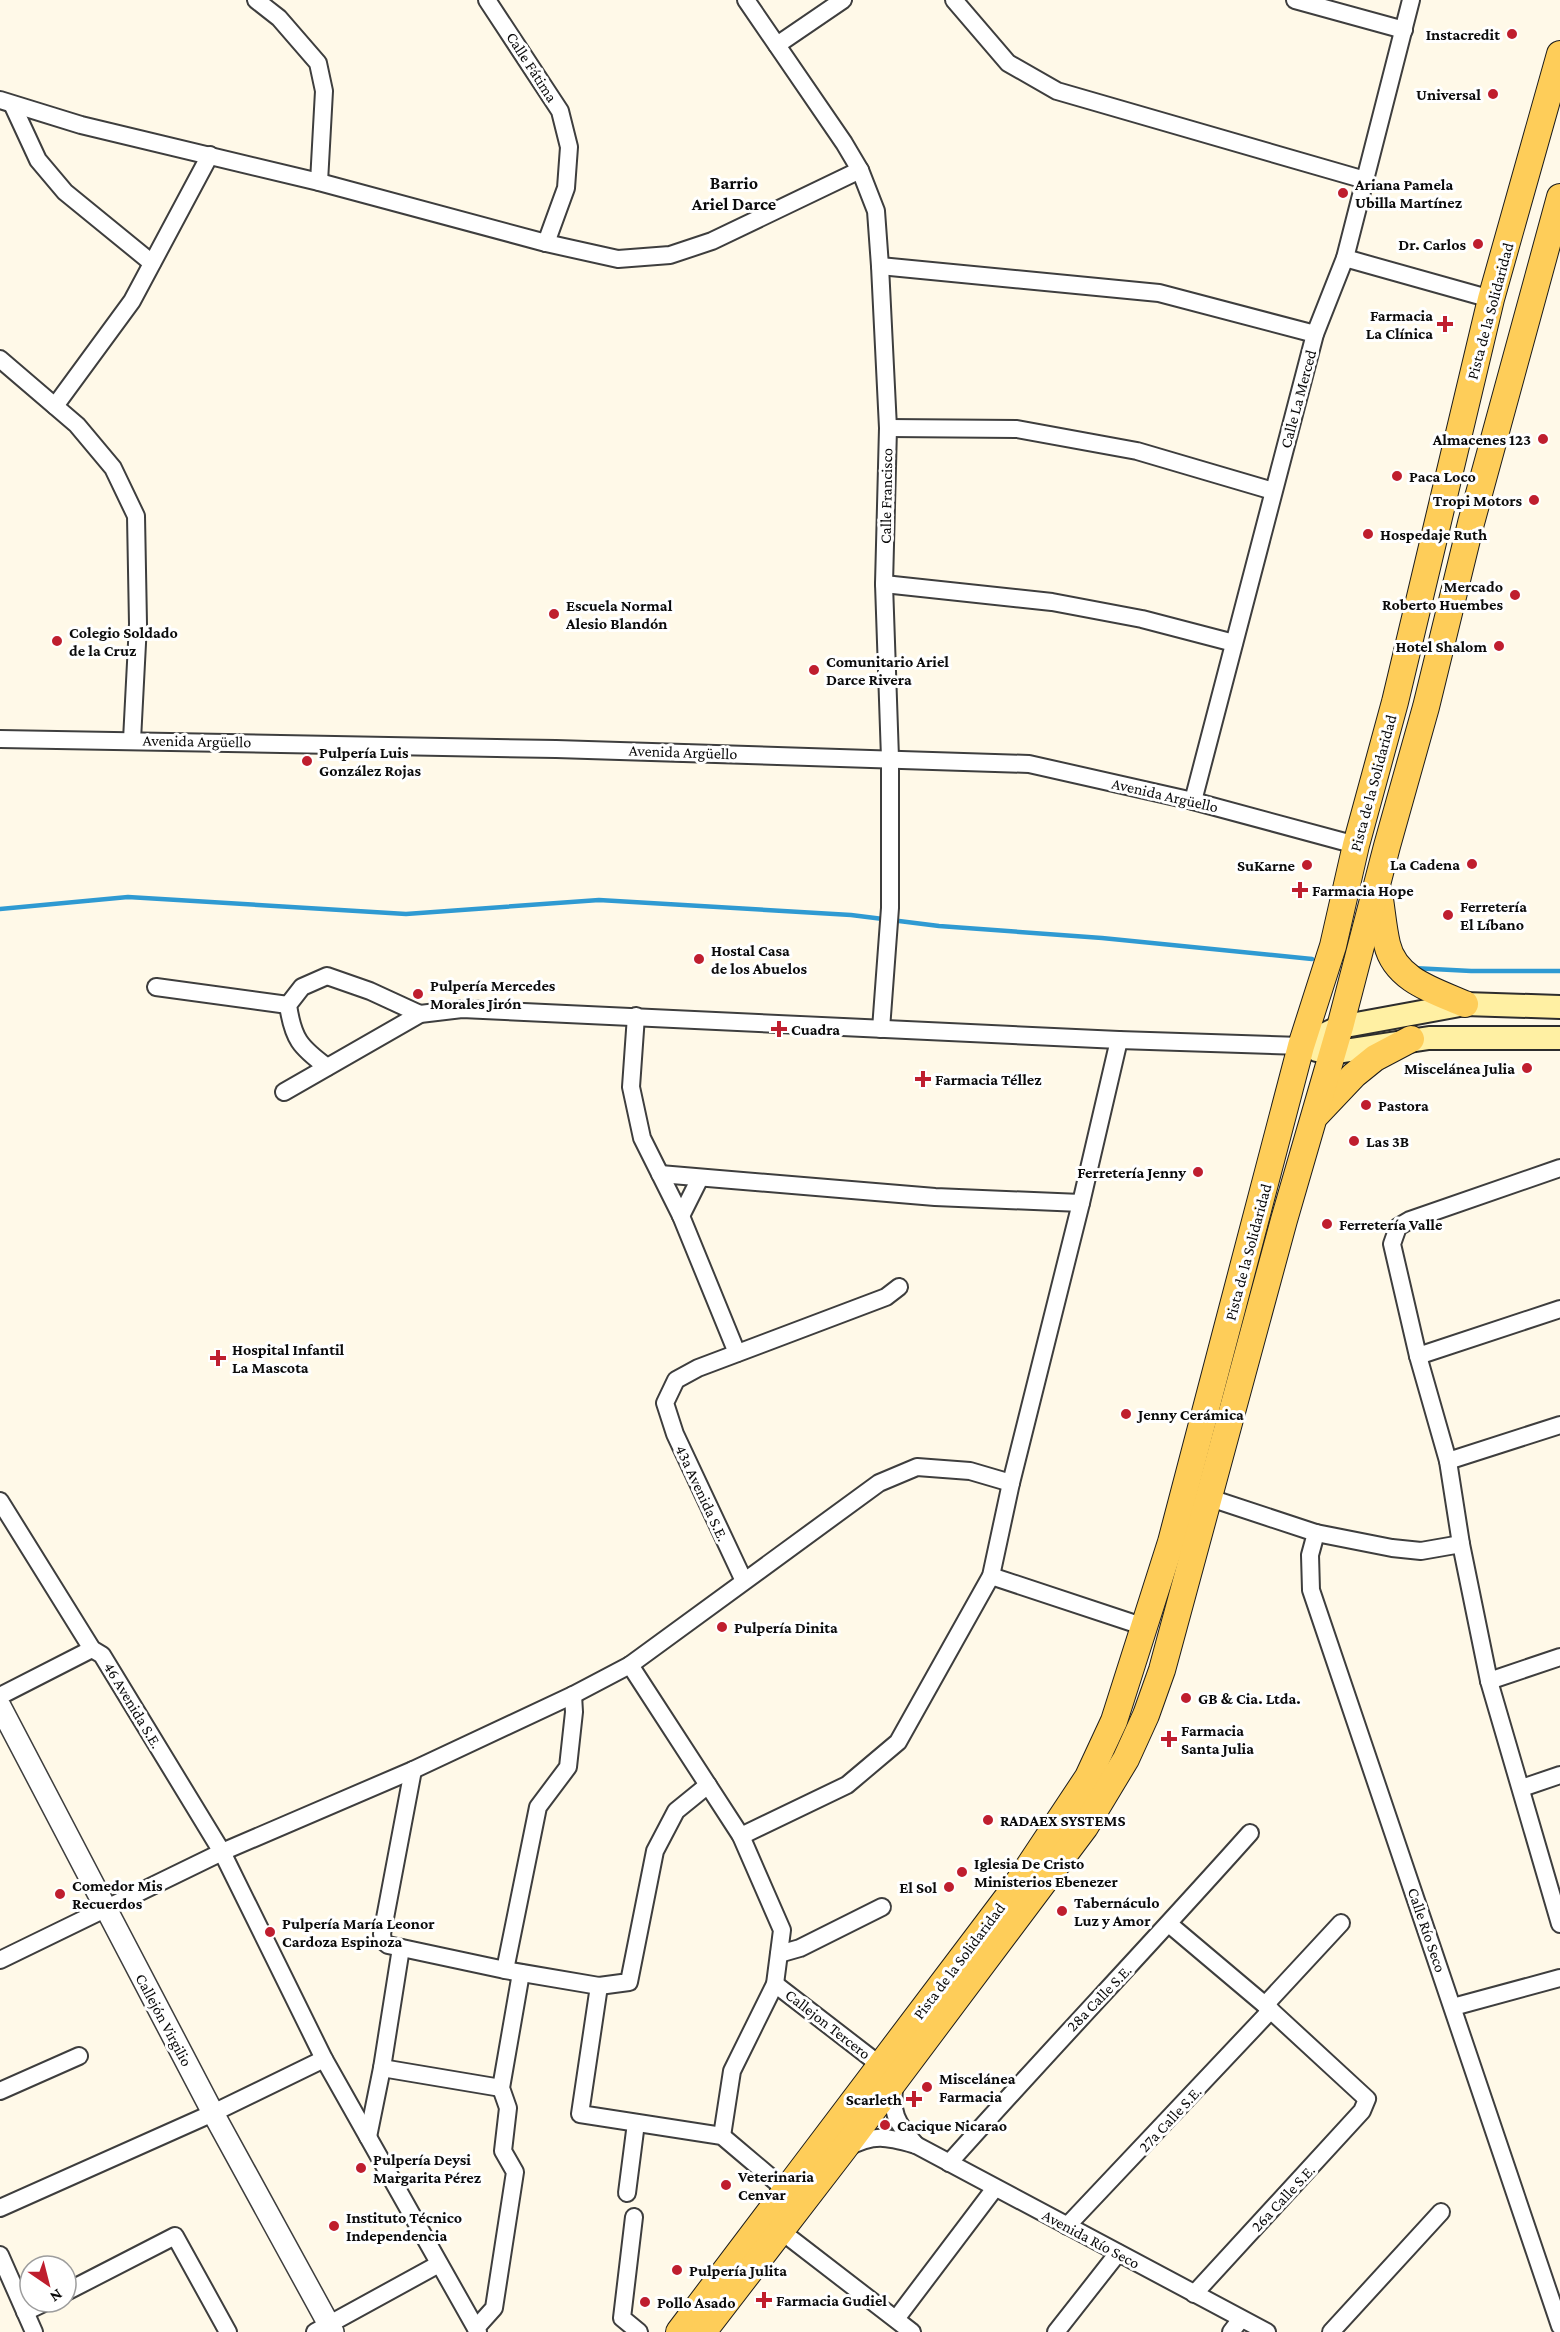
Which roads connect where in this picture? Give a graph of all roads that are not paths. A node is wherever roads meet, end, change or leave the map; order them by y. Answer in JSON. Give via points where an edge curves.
{"nodes":[{"id":1,"x":256,"y":0,"type":"edge"},
{"id":2,"x":487,"y":0,"type":"edge"},
{"id":3,"x":746,"y":0,"type":"edge"},
{"id":4,"x":843,"y":0,"type":"edge"},
{"id":5,"x":954,"y":0,"type":"edge"},
{"id":6,"x":1295,"y":0,"type":"edge"},
{"id":7,"x":1412,"y":0,"type":"edge"},
{"id":8,"x":1404,"y":30,"type":"junction"},
{"id":9,"x":777,"y":45,"type":"junction"},
{"id":10,"x":1560,"y":54,"type":"edge"},
{"id":11,"x":7,"y":103,"type":"edge"},
{"id":12,"x":210,"y":155,"type":"junction"},
{"id":13,"x":860,"y":170,"type":"junction"},
{"id":14,"x":1365,"y":180,"type":"junction"},
{"id":15,"x":320,"y":182,"type":"junction"},
{"id":16,"x":1560,"y":197,"type":"edge"},
{"id":17,"x":546,"y":243,"type":"junction"},
{"id":18,"x":1345,"y":258,"type":"junction"},
{"id":19,"x":152,"y":263,"type":"junction"},
{"id":20,"x":880,"y":266,"type":"junction"},
{"id":21,"x":1491,"y":299,"type":"junction"},
{"id":22,"x":1316,"y":334,"type":"junction"},
{"id":23,"x":0,"y":359,"type":"edge"},
{"id":24,"x":55,"y":406,"type":"junction"},
{"id":25,"x":888,"y":428,"type":"junction"},
{"id":26,"x":1273,"y":491,"type":"junction"},
{"id":27,"x":884,"y":584,"type":"junction"},
{"id":28,"x":1234,"y":643,"type":"junction"},
{"id":29,"x":0,"y":738,"type":"edge"},
{"id":30,"x":132,"y":740,"type":"junction"},
{"id":31,"x":890,"y":758,"type":"junction"},
{"id":32,"x":1193,"y":801,"type":"junction"},
{"id":33,"x":1356,"y":845,"type":"junction"},
{"id":34,"x":1378,"y":880,"type":"junction"},
{"id":35,"x":156,"y":987,"type":"dead end"},
{"id":36,"x":1465,"y":1004,"type":"junction"},
{"id":37,"x":288,"y":1005,"type":"junction"},
{"id":38,"x":1560,"y":1008,"type":"edge"},
{"id":39,"x":420,"y":1014,"type":"junction"},
{"id":40,"x":636,"y":1016,"type":"junction"},
{"id":41,"x":1340,"y":1027,"type":"junction"},
{"id":42,"x":881,"y":1029,"type":"junction"},
{"id":43,"x":1560,"y":1038,"type":"edge"},
{"id":44,"x":1411,"y":1039,"type":"junction"},
{"id":45,"x":1119,"y":1040,"type":"junction"},
{"id":46,"x":1301,"y":1046,"type":"junction"},
{"id":47,"x":1331,"y":1053,"type":"junction"},
{"id":48,"x":327,"y":1067,"type":"junction"},
{"id":49,"x":284,"y":1092,"type":"dead end"},
{"id":50,"x":1315,"y":1117,"type":"junction"},
{"id":51,"x":1560,"y":1168,"type":"edge"},
{"id":52,"x":660,"y":1174,"type":"junction"},
{"id":53,"x":699,"y":1178,"type":"junction"},
{"id":54,"x":1081,"y":1203,"type":"junction"},
{"id":55,"x":681,"y":1216,"type":"junction"},
{"id":56,"x":899,"y":1287,"type":"dead end"},
{"id":57,"x":1560,"y":1309,"type":"edge"},
{"id":58,"x":737,"y":1353,"type":"junction"},
{"id":59,"x":1418,"y":1356,"type":"junction"},
{"id":60,"x":1560,"y":1425,"type":"edge"},
{"id":61,"x":1448,"y":1461,"type":"junction"},
{"id":62,"x":1011,"y":1483,"type":"junction"},
{"id":63,"x":1207,"y":1497,"type":"junction"},
{"id":64,"x":0,"y":1501,"type":"edge"},
{"id":65,"x":1316,"y":1533,"type":"junction"},
{"id":66,"x":1461,"y":1544,"type":"junction"},
{"id":67,"x":991,"y":1576,"type":"junction"},
{"id":68,"x":744,"y":1581,"type":"junction"},
{"id":69,"x":1145,"y":1627,"type":"junction"},
{"id":70,"x":92,"y":1649,"type":"junction"},
{"id":71,"x":1560,"y":1657,"type":"edge"},
{"id":72,"x":630,"y":1665,"type":"junction"},
{"id":73,"x":1489,"y":1681,"type":"junction"},
{"id":74,"x":573,"y":1695,"type":"junction"},
{"id":75,"x":0,"y":1696,"type":"edge"},
{"id":76,"x":0,"y":1706,"type":"edge"},
{"id":77,"x":413,"y":1770,"type":"junction"},
{"id":78,"x":1560,"y":1775,"type":"edge"},
{"id":79,"x":708,"y":1785,"type":"junction"},
{"id":80,"x":1522,"y":1788,"type":"junction"},
{"id":81,"x":1250,"y":1833,"type":"dead end"},
{"id":82,"x":741,"y":1836,"type":"junction"},
{"id":83,"x":222,"y":1852,"type":"junction"},
{"id":84,"x":882,"y":1907,"type":"dead end"},
{"id":85,"x":107,"y":1910,"type":"junction"},
{"id":86,"x":1341,"y":1923,"type":"dead end"},
{"id":87,"x":1169,"y":1924,"type":"junction"},
{"id":88,"x":1560,"y":1924,"type":"edge"},
{"id":89,"x":401,"y":1948,"type":"junction"},
{"id":90,"x":779,"y":1954,"type":"junction"},
{"id":91,"x":0,"y":1960,"type":"edge"},
{"id":92,"x":513,"y":1971,"type":"junction"},
{"id":93,"x":1560,"y":1978,"type":"edge"},
{"id":94,"x":775,"y":1984,"type":"junction"},
{"id":95,"x":599,"y":1986,"type":"junction"},
{"id":96,"x":1453,"y":2007,"type":"junction"},
{"id":97,"x":1268,"y":2008,"type":"junction"},
{"id":98,"x":79,"y":2056,"type":"dead end"},
{"id":99,"x":324,"y":2059,"type":"junction"},
{"id":100,"x":382,"y":2068,"type":"junction"},
{"id":101,"x":888,"y":2072,"type":"junction"},
{"id":102,"x":501,"y":2088,"type":"junction"},
{"id":103,"x":0,"y":2091,"type":"edge"},
{"id":104,"x":213,"y":2113,"type":"junction"},
{"id":105,"x":636,"y":2123,"type":"junction"},
{"id":106,"x":723,"y":2136,"type":"junction"},
{"id":107,"x":368,"y":2137,"type":"junction"},
{"id":108,"x":916,"y":2145,"type":"junction"},
{"id":109,"x":843,"y":2150,"type":"junction"},
{"id":110,"x":949,"y":2163,"type":"junction"},
{"id":111,"x":995,"y":2188,"type":"junction"},
{"id":112,"x":787,"y":2190,"type":"junction"},
{"id":113,"x":627,"y":2193,"type":"dead end"},
{"id":114,"x":0,"y":2208,"type":"edge"},
{"id":115,"x":1441,"y":2212,"type":"dead end"},
{"id":116,"x":634,"y":2217,"type":"dead end"},
{"id":117,"x":1067,"y":2226,"type":"junction"},
{"id":118,"x":781,"y":2231,"type":"junction"},
{"id":119,"x":1118,"y":2253,"type":"junction"},
{"id":120,"x":0,"y":2255,"type":"edge"},
{"id":121,"x":439,"y":2264,"type":"junction"},
{"id":122,"x":78,"y":2286,"type":"edge"},
{"id":123,"x":1194,"y":2294,"type":"junction"},
{"id":124,"x":18,"y":2296,"type":"edge"},
{"id":125,"x":26,"y":2314,"type":"edge"},
{"id":126,"x":896,"y":2319,"type":"junction"},
{"id":127,"x":1236,"y":2326,"type":"edge"},
{"id":128,"x":1560,"y":2326,"type":"edge"},
{"id":129,"x":326,"y":2330,"type":"edge"},
{"id":130,"x":477,"y":2330,"type":"edge"},
{"id":131,"x":1260,"y":2330,"type":"edge"},
{"id":132,"x":34,"y":2332,"type":"edge"},
{"id":133,"x":228,"y":2332,"type":"edge"},
{"id":134,"x":639,"y":2332,"type":"edge"},
{"id":135,"x":679,"y":2332,"type":"edge"},
{"id":136,"x":703,"y":2332,"type":"edge"},
{"id":137,"x":912,"y":2332,"type":"edge"},
{"id":138,"x":1056,"y":2332,"type":"edge"},
{"id":139,"x":1331,"y":2332,"type":"edge"}],
"edges":[{"from":1,"to":15,"type":"street","via":[[279,18],[318,63],[324,91]]},
{"from":2,"to":17,"type":"street","name":"Calle Fátima","via":[[560,111],[569,147],[566,188]]},
{"from":3,"to":9,"type":"street","name":"Calle Francisco"},
{"from":4,"to":9,"type":"street"},
{"from":5,"to":14,"type":"street","via":[[1008,63],[1057,91]]},
{"from":6,"to":8,"type":"street"},
{"from":7,"to":8,"type":"street","name":"Calle La Merced"},
{"from":8,"to":14,"type":"street","name":"Calle La Merced"},
{"from":9,"to":13,"type":"street","name":"Calle Francisco"},
{"from":10,"to":21,"type":"main road","name":"Pista de la Solidaridad"},
{"from":11,"to":12,"type":"street"},
{"from":11,"to":19,"type":"street","via":[[38,160],[65,192]]},
{"from":12,"to":15,"type":"street"},
{"from":12,"to":19,"type":"street"},
{"from":13,"to":17,"type":"street","via":[[712,242],[670,255],[618,259]]},
{"from":13,"to":20,"type":"street","name":"Calle Francisco","via":[[876,211]]},
{"from":14,"to":18,"type":"street","name":"Calle La Merced"},
{"from":15,"to":17,"type":"street"},
{"from":16,"to":34,"type":"main road","name":"Pista de la Solidaridad"},
{"from":18,"to":21,"type":"street"},
{"from":18,"to":22,"type":"street","name":"Calle La Merced"},
{"from":19,"to":24,"type":"street","via":[[132,301]]},
{"from":20,"to":22,"type":"street","via":[[1159,293]]},
{"from":20,"to":25,"type":"street","name":"Calle Francisco"},
{"from":21,"to":33,"type":"main road","name":"Pista de la Solidaridad","via":[[1395,702]]},
{"from":22,"to":26,"type":"street","name":"Calle La Merced"},
{"from":23,"to":24,"type":"street"},
{"from":24,"to":30,"type":"street","via":[[77,424],[113,468],[136,516],[138,624]]},
{"from":25,"to":26,"type":"street","via":[[1017,429],[1137,451]]},
{"from":25,"to":27,"type":"street","name":"Calle Francisco"},
{"from":26,"to":28,"type":"street","name":"Calle La Merced"},
{"from":27,"to":28,"type":"street","via":[[1052,602],[1142,619]]},
{"from":27,"to":31,"type":"street","name":"Calle Francisco"},
{"from":28,"to":32,"type":"street","name":"Calle La Merced"},
{"from":29,"to":30,"type":"street","name":"Avenida Argüello"},
{"from":30,"to":31,"type":"street","name":"Avenida Argüello"},
{"from":31,"to":32,"type":"street","name":"Avenida Argüello","via":[[1029,764]]},
{"from":31,"to":42,"type":"street","name":"Calle Francisco","via":[[891,908]]},
{"from":32,"to":33,"type":"street","name":"Avenida Argüello"},
{"from":33,"to":46,"type":"main road","name":"Pista de la Solidaridad","via":[[1333,946]]},
{"from":34,"to":36,"type":"main road","via":[[1386,944],[1394,963],[1425,987]]},
{"from":34,"to":41,"type":"main road","name":"Pista de la Solidaridad"},
{"from":35,"to":37,"type":"street"},
{"from":36,"to":38,"type":"main road"},
{"from":36,"to":41,"type":"main road"},
{"from":37,"to":39,"type":"street","via":[[302,987],[327,976]]},
{"from":37,"to":48,"type":"street","via":[[291,1024],[304,1049]]},
{"from":39,"to":40,"type":"street","via":[[462,1009]]},
{"from":39,"to":48,"type":"street"},
{"from":40,"to":42,"type":"street"},
{"from":40,"to":52,"type":"street","via":[[631,1087],[642,1138]]},
{"from":41,"to":46,"type":"main road"},
{"from":41,"to":47,"type":"main road","name":"Pista de la Solidaridad"},
{"from":42,"to":45,"type":"street"},
{"from":43,"to":44,"type":"main road"},
{"from":44,"to":47,"type":"main road"},
{"from":44,"to":50,"type":"main road","via":[[1375,1058],[1354,1075]]},
{"from":45,"to":46,"type":"street"},
{"from":45,"to":54,"type":"street"},
{"from":46,"to":47,"type":"main road"},
{"from":46,"to":69,"type":"main road","name":"Pista de la Solidaridad","via":[[1174,1531]]},
{"from":47,"to":50,"type":"main road","name":"Pista de la Solidaridad"},
{"from":48,"to":49,"type":"street"},
{"from":50,"to":63,"type":"main road","name":"Pista de la Solidaridad"},
{"from":51,"to":59,"type":"street","via":[[1398,1227],[1392,1244]]},
{"from":52,"to":53,"type":"street"},
{"from":52,"to":55,"type":"street"},
{"from":53,"to":54,"type":"street","via":[[935,1197]]},
{"from":53,"to":55,"type":"street"},
{"from":54,"to":62,"type":"street"},
{"from":55,"to":58,"type":"street"},
{"from":56,"to":58,"type":"street","via":[[886,1297]]},
{"from":57,"to":59,"type":"street"},
{"from":58,"to":68,"type":"street","name":"43a Avenida S.E.","via":[[676,1380],[665,1403],[675,1434]]},
{"from":59,"to":61,"type":"street"},
{"from":60,"to":61,"type":"street"},
{"from":61,"to":66,"type":"street"},
{"from":62,"to":67,"type":"street"},
{"from":62,"to":68,"type":"street","via":[[970,1471],[917,1467],[879,1483]]},
{"from":63,"to":65,"type":"street"},
{"from":63,"to":101,"type":"main road","name":"Pista de la Solidaridad","via":[[1162,1670],[1126,1759],[1085,1827]]},
{"from":64,"to":70,"type":"street","name":"46 Avenida S.E."},
{"from":65,"to":66,"type":"street","via":[[1421,1551]]},
{"from":65,"to":96,"type":"street","name":"Calle Río Seco","via":[[1310,1555],[1311,1590]]},
{"from":66,"to":73,"type":"street"},
{"from":67,"to":69,"type":"street"},
{"from":67,"to":82,"type":"street","via":[[898,1742],[847,1785]]},
{"from":68,"to":72,"type":"street"},
{"from":69,"to":101,"type":"main road","name":"Pista de la Solidaridad","via":[[1114,1721],[1089,1777]]},
{"from":70,"to":75,"type":"street"},
{"from":70,"to":83,"type":"street","name":"46 Avenida S.E.","via":[[102,1654]]},
{"from":71,"to":73,"type":"street"},
{"from":72,"to":74,"type":"street"},
{"from":72,"to":79,"type":"street"},
{"from":73,"to":80,"type":"street"},
{"from":74,"to":77,"type":"street"},
{"from":74,"to":92,"type":"street","via":[[568,1767],[538,1807]]},
{"from":76,"to":85,"type":"street","name":"Callejón Virgilio"},
{"from":77,"to":83,"type":"street"},
{"from":77,"to":89,"type":"street","via":[[382,1934],[388,1945]]},
{"from":78,"to":80,"type":"street"},
{"from":79,"to":82,"type":"street"},
{"from":79,"to":95,"type":"street","via":[[676,1811],[655,1851],[629,1982]]},
{"from":80,"to":88,"type":"street"},
{"from":81,"to":87,"type":"street","name":"28a Calle S.E."},
{"from":82,"to":90,"type":"street","via":[[782,1930]]},
{"from":83,"to":85,"type":"street"},
{"from":83,"to":99,"type":"street","name":"46 Avenida S.E."},
{"from":84,"to":90,"type":"street","via":[[800,1948]]},
{"from":85,"to":91,"type":"street"},
{"from":85,"to":104,"type":"street","name":"Callejón Virgilio"},
{"from":86,"to":97,"type":"street","name":"27a Calle S.E."},
{"from":87,"to":97,"type":"street"},
{"from":87,"to":110,"type":"street","name":"28a Calle S.E."},
{"from":89,"to":92,"type":"street"},
{"from":89,"to":100,"type":"street"},
{"from":90,"to":94,"type":"street"},
{"from":92,"to":95,"type":"street"},
{"from":92,"to":102,"type":"street"},
{"from":93,"to":96,"type":"street"},
{"from":94,"to":101,"type":"street","name":"Callejon Tercero"},
{"from":94,"to":106,"type":"street","via":[[732,2071]]},
{"from":95,"to":105,"type":"street","via":[[580,2114]]},
{"from":96,"to":128,"type":"street","name":"Calle Río Seco"},
{"from":97,"to":117,"type":"street","name":"27a Calle S.E."},
{"from":97,"to":123,"type":"street","name":"26a Calle S.E.","via":[[1367,2099],[1362,2111]]},
{"from":98,"to":103,"type":"street"},
{"from":99,"to":104,"type":"street"},
{"from":99,"to":107,"type":"street","name":"46 Avenida S.E."},
{"from":100,"to":102,"type":"street"},
{"from":100,"to":107,"type":"street"},
{"from":101,"to":108,"type":"street","name":"Avenida Río Seco","via":[[895,2119]]},
{"from":101,"to":109,"type":"main road","name":"Pista de la Solidaridad"},
{"from":101,"to":112,"type":"main road","name":"Pista de la Solidaridad"},
{"from":102,"to":130,"type":"street","via":[[508,2108],[503,2151],[515,2172],[494,2308]]},
{"from":104,"to":114,"type":"street"},
{"from":104,"to":129,"type":"street","name":"Callejón Virgilio"},
{"from":105,"to":106,"type":"street"},
{"from":105,"to":113,"type":"street"},
{"from":106,"to":112,"type":"street"},
{"from":107,"to":121,"type":"street","name":"46 Avenida S.E."},
{"from":108,"to":109,"type":"street","name":"Avenida Río Seco","via":[[872,2138]]},
{"from":108,"to":110,"type":"street","name":"Avenida Río Seco"},
{"from":109,"to":118,"type":"main road","name":"Pista de la Solidaridad"},
{"from":110,"to":111,"type":"street","name":"Avenida Río Seco"},
{"from":111,"to":117,"type":"street","name":"Avenida Río Seco"},
{"from":111,"to":126,"type":"street"},
{"from":112,"to":135,"type":"main road","name":"Pista de la Solidaridad"},
{"from":115,"to":139,"type":"street"},
{"from":116,"to":134,"type":"street","via":[[622,2318]]},
{"from":117,"to":119,"type":"street","name":"Avenida Río Seco"},
{"from":118,"to":126,"type":"street"},
{"from":118,"to":136,"type":"main road","name":"Pista de la Solidaridad"},
{"from":119,"to":123,"type":"street","name":"Avenida Río Seco"},
{"from":119,"to":138,"type":"street"},
{"from":120,"to":124,"type":"street"},
{"from":121,"to":129,"type":"street"},
{"from":121,"to":130,"type":"street","name":"46 Avenida S.E."},
{"from":122,"to":133,"type":"street","via":[[175,2236]]},
{"from":123,"to":127,"type":"street","name":"Avenida Río Seco"},
{"from":125,"to":132,"type":"street"},
{"from":126,"to":137,"type":"street"},
{"from":127,"to":131,"type":"street","name":"Avenida Río Seco"}]}
